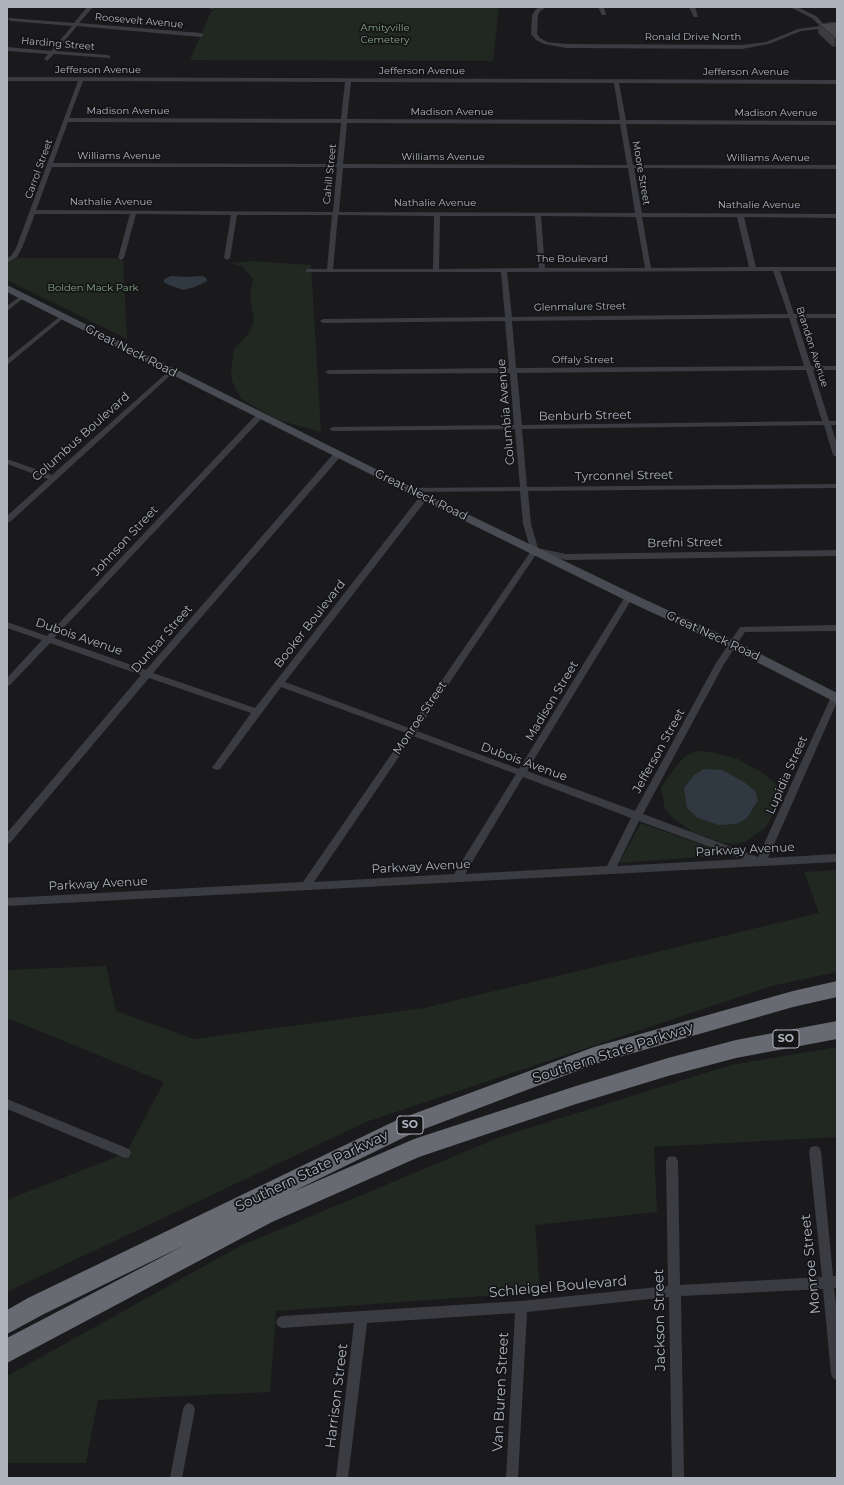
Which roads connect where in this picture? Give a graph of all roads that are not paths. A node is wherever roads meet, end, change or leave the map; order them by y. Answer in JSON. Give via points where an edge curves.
{"nodes":[{"id":1,"x":90,"y":7,"type":"edge"},
{"id":2,"x":209,"y":7,"type":"edge"},
{"id":3,"x":212,"y":7,"type":"edge"},
{"id":4,"x":544,"y":7,"type":"edge"},
{"id":5,"x":602,"y":7,"type":"edge"},
{"id":6,"x":692,"y":7,"type":"edge"},
{"id":7,"x":793,"y":7,"type":"edge"},
{"id":8,"x":604,"y":14,"type":"dead end"},
{"id":9,"x":696,"y":16,"type":"dead end"},
{"id":10,"x":11,"y":19,"type":"dead end"},
{"id":11,"x":75,"y":24,"type":"junction"},
{"id":12,"x":837,"y":25,"type":"edge"},
{"id":13,"x":824,"y":27,"type":"junction"},
{"id":14,"x":201,"y":35,"type":"dead end"},
{"id":15,"x":7,"y":49,"type":"edge"},
{"id":16,"x":52,"y":53,"type":"junction"},
{"id":17,"x":108,"y":57,"type":"dead end"},
{"id":18,"x":47,"y":59,"type":"dead end"},
{"id":19,"x":7,"y":79,"type":"edge"},
{"id":20,"x":81,"y":79,"type":"junction"},
{"id":21,"x":348,"y":80,"type":"junction"},
{"id":22,"x":616,"y":81,"type":"junction"},
{"id":23,"x":837,"y":82,"type":"edge"},
{"id":24,"x":66,"y":120,"type":"junction"},
{"id":25,"x":344,"y":121,"type":"junction"},
{"id":26,"x":623,"y":122,"type":"junction"},
{"id":27,"x":837,"y":123,"type":"edge"},
{"id":28,"x":50,"y":165,"type":"junction"},
{"id":29,"x":340,"y":165,"type":"junction"},
{"id":30,"x":631,"y":166,"type":"junction"},
{"id":31,"x":837,"y":167,"type":"edge"},
{"id":32,"x":33,"y":212,"type":"junction"},
{"id":33,"x":134,"y":212,"type":"junction"},
{"id":34,"x":234,"y":213,"type":"junction"},
{"id":35,"x":335,"y":213,"type":"junction"},
{"id":36,"x":436,"y":214,"type":"junction"},
{"id":37,"x":538,"y":214,"type":"junction"},
{"id":38,"x":639,"y":214,"type":"junction"},
{"id":39,"x":740,"y":215,"type":"junction"},
{"id":40,"x":837,"y":216,"type":"edge"},
{"id":41,"x":121,"y":258,"type":"dead end"},
{"id":42,"x":226,"y":258,"type":"dead end"},
{"id":43,"x":7,"y":261,"type":"edge"},
{"id":44,"x":648,"y":269,"type":"junction"},
{"id":45,"x":753,"y":269,"type":"junction"},
{"id":46,"x":776,"y":269,"type":"junction"},
{"id":47,"x":837,"y":269,"type":"edge"},
{"id":48,"x":436,"y":270,"type":"junction"},
{"id":49,"x":504,"y":270,"type":"junction"},
{"id":50,"x":542,"y":270,"type":"junction"},
{"id":51,"x":308,"y":271,"type":"dead end"},
{"id":52,"x":330,"y":271,"type":"junction"},
{"id":53,"x":7,"y":288,"type":"edge"},
{"id":54,"x":23,"y":296,"type":"junction"},
{"id":55,"x":7,"y":309,"type":"edge"},
{"id":56,"x":63,"y":316,"type":"junction"},
{"id":57,"x":792,"y":316,"type":"junction"},
{"id":58,"x":837,"y":316,"type":"edge"},
{"id":59,"x":508,"y":318,"type":"junction"},
{"id":60,"x":323,"y":320,"type":"dead end"},
{"id":61,"x":7,"y":363,"type":"edge"},
{"id":62,"x":808,"y":368,"type":"junction"},
{"id":63,"x":837,"y":368,"type":"edge"},
{"id":64,"x":513,"y":370,"type":"junction"},
{"id":65,"x":172,"y":371,"type":"junction"},
{"id":66,"x":329,"y":372,"type":"dead end"},
{"id":67,"x":260,"y":416,"type":"junction"},
{"id":68,"x":827,"y":423,"type":"junction"},
{"id":69,"x":837,"y":423,"type":"edge"},
{"id":70,"x":519,"y":428,"type":"junction"},
{"id":71,"x":333,"y":429,"type":"dead end"},
{"id":72,"x":338,"y":454,"type":"junction"},
{"id":73,"x":837,"y":455,"type":"edge"},
{"id":74,"x":7,"y":461,"type":"edge"},
{"id":75,"x":54,"y":478,"type":"junction"},
{"id":76,"x":837,"y":486,"type":"edge"},
{"id":77,"x":524,"y":489,"type":"junction"},
{"id":78,"x":411,"y":490,"type":"junction"},
{"id":79,"x":424,"y":497,"type":"junction"},
{"id":80,"x":7,"y":520,"type":"edge"},
{"id":81,"x":534,"y":551,"type":"junction"},
{"id":82,"x":837,"y":553,"type":"edge"},
{"id":83,"x":628,"y":597,"type":"junction"},
{"id":84,"x":7,"y":625,"type":"edge"},
{"id":85,"x":837,"y":628,"type":"edge"},
{"id":86,"x":49,"y":640,"type":"junction"},
{"id":87,"x":733,"y":645,"type":"junction"},
{"id":88,"x":147,"y":674,"type":"junction"},
{"id":89,"x":7,"y":683,"type":"edge"},
{"id":90,"x":279,"y":683,"type":"junction"},
{"id":91,"x":836,"y":697,"type":"edge"},
{"id":92,"x":257,"y":712,"type":"junction"},
{"id":93,"x":410,"y":732,"type":"junction"},
{"id":94,"x":217,"y":767,"type":"dead end"},
{"id":95,"x":522,"y":773,"type":"junction"},
{"id":96,"x":637,"y":816,"type":"junction"},
{"id":97,"x":7,"y":840,"type":"edge"},
{"id":98,"x":837,"y":858,"type":"edge"},
{"id":99,"x":761,"y":862,"type":"junction"},
{"id":100,"x":610,"y":870,"type":"junction"},
{"id":101,"x":457,"y":878,"type":"junction"},
{"id":102,"x":306,"y":886,"type":"junction"},
{"id":103,"x":7,"y":902,"type":"edge"},
{"id":104,"x":837,"y":989,"type":"edge"},
{"id":105,"x":837,"y":1030,"type":"edge"},
{"id":106,"x":7,"y":1104,"type":"edge"},
{"id":107,"x":815,"y":1151,"type":"dead end"},
{"id":108,"x":125,"y":1153,"type":"dead end"},
{"id":109,"x":672,"y":1161,"type":"dead end"},
{"id":110,"x":832,"y":1282,"type":"edge"},
{"id":111,"x":675,"y":1292,"type":"junction"},
{"id":112,"x":521,"y":1307,"type":"junction"},
{"id":113,"x":361,"y":1318,"type":"junction"},
{"id":114,"x":282,"y":1322,"type":"dead end"},
{"id":115,"x":7,"y":1323,"type":"edge"},
{"id":116,"x":7,"y":1351,"type":"edge"},
{"id":117,"x":837,"y":1374,"type":"edge"},
{"id":118,"x":188,"y":1410,"type":"dead end"},
{"id":119,"x":176,"y":1478,"type":"edge"},
{"id":120,"x":342,"y":1478,"type":"edge"},
{"id":121,"x":512,"y":1478,"type":"edge"},
{"id":122,"x":678,"y":1478,"type":"edge"}],
"edges":[{"from":1,"to":11,"type":"street"},
{"from":2,"to":3,"type":"street"},
{"from":4,"to":13,"type":"street","name":"Ronald Drive North","via":[[535,15],[534,34],[546,43],[566,46],[742,47],[768,43],[800,30]]},
{"from":5,"to":8,"type":"street"},
{"from":6,"to":9,"type":"street"},
{"from":7,"to":13,"type":"street","via":[[814,17]]},
{"from":10,"to":11,"type":"street","name":"Roosevelt Avenue"},
{"from":11,"to":14,"type":"street","name":"Roosevelt Avenue"},
{"from":11,"to":16,"type":"street"},
{"from":12,"to":13,"type":"street","name":"Ronald Drive North"},
{"from":15,"to":16,"type":"street","name":"Harding Street"},
{"from":16,"to":17,"type":"street","name":"Harding Street"},
{"from":16,"to":18,"type":"street"},
{"from":19,"to":20,"type":"street","name":"Jefferson Avenue"},
{"from":20,"to":21,"type":"street","name":"Jefferson Avenue"},
{"from":20,"to":24,"type":"street","name":"Carrol Street"},
{"from":21,"to":22,"type":"street","name":"Jefferson Avenue"},
{"from":21,"to":25,"type":"street","name":"Cahill Street"},
{"from":22,"to":23,"type":"street","name":"Jefferson Avenue"},
{"from":22,"to":26,"type":"street","name":"Moore Street"},
{"from":24,"to":25,"type":"street","name":"Madison Avenue"},
{"from":24,"to":28,"type":"street","name":"Carrol Street"},
{"from":25,"to":26,"type":"street","name":"Madison Avenue"},
{"from":25,"to":29,"type":"street","name":"Cahill Street"},
{"from":26,"to":27,"type":"street","name":"Madison Avenue"},
{"from":26,"to":30,"type":"street","name":"Moore Street"},
{"from":28,"to":29,"type":"street","name":"Williams Avenue"},
{"from":28,"to":32,"type":"street","name":"Carrol Street"},
{"from":29,"to":30,"type":"street","name":"Williams Avenue"},
{"from":29,"to":35,"type":"street","name":"Cahill Street"},
{"from":30,"to":31,"type":"street","name":"Williams Avenue"},
{"from":30,"to":38,"type":"street","name":"Moore Street"},
{"from":32,"to":33,"type":"street","name":"Nathalie Avenue"},
{"from":32,"to":43,"type":"street","name":"Carrol Street","via":[[19,248],[14,257]]},
{"from":33,"to":34,"type":"street","name":"Nathalie Avenue"},
{"from":33,"to":41,"type":"street"},
{"from":34,"to":35,"type":"street","name":"Nathalie Avenue"},
{"from":34,"to":42,"type":"street"},
{"from":35,"to":36,"type":"street","name":"Nathalie Avenue"},
{"from":35,"to":52,"type":"street","name":"Cahill Street"},
{"from":36,"to":37,"type":"street","name":"Nathalie Avenue"},
{"from":36,"to":48,"type":"street"},
{"from":37,"to":38,"type":"street","name":"Nathalie Avenue"},
{"from":37,"to":50,"type":"street"},
{"from":38,"to":39,"type":"street","name":"Nathalie Avenue"},
{"from":38,"to":44,"type":"street","name":"Moore Street"},
{"from":39,"to":40,"type":"street","name":"Nathalie Avenue"},
{"from":39,"to":45,"type":"street"},
{"from":44,"to":45,"type":"street","name":"The Boulevard"},
{"from":44,"to":50,"type":"street","name":"The Boulevard"},
{"from":45,"to":46,"type":"street","name":"The Boulevard"},
{"from":46,"to":47,"type":"street","name":"The Boulevard"},
{"from":46,"to":57,"type":"street","name":"Brandon Avenue"},
{"from":48,"to":49,"type":"street","name":"The Boulevard"},
{"from":48,"to":52,"type":"street","name":"The Boulevard"},
{"from":49,"to":50,"type":"street","name":"The Boulevard"},
{"from":49,"to":59,"type":"street","name":"Columbia Avenue"},
{"from":51,"to":52,"type":"street","name":"The Boulevard"},
{"from":53,"to":54,"type":"main road","name":"Great Neck Road"},
{"from":54,"to":55,"type":"street"},
{"from":54,"to":56,"type":"main road","name":"Great Neck Road"},
{"from":56,"to":61,"type":"street"},
{"from":56,"to":65,"type":"main road","name":"Great Neck Road"},
{"from":57,"to":58,"type":"street","name":"Glenmalure Street"},
{"from":57,"to":59,"type":"street","name":"Glenmalure Street"},
{"from":57,"to":62,"type":"street","name":"Brandon Avenue"},
{"from":59,"to":60,"type":"street","name":"Glenmalure Street"},
{"from":59,"to":64,"type":"street","name":"Columbia Avenue"},
{"from":62,"to":63,"type":"street","name":"Offaly Street"},
{"from":62,"to":64,"type":"street","name":"Offaly Street"},
{"from":62,"to":68,"type":"street","name":"Brandon Avenue"},
{"from":64,"to":66,"type":"street","name":"Offaly Street"},
{"from":64,"to":70,"type":"street","name":"Columbia Avenue"},
{"from":65,"to":67,"type":"main road","name":"Great Neck Road"},
{"from":65,"to":75,"type":"street","name":"Columbus Boulevard"},
{"from":67,"to":72,"type":"main road","name":"Great Neck Road"},
{"from":67,"to":86,"type":"street","name":"Johnson Street"},
{"from":68,"to":69,"type":"street","name":"Benburb Street"},
{"from":68,"to":70,"type":"street","name":"Benburb Street"},
{"from":68,"to":73,"type":"street","name":"Brandon Avenue"},
{"from":70,"to":71,"type":"street","name":"Benburb Street"},
{"from":70,"to":77,"type":"street","name":"Columbia Avenue"},
{"from":72,"to":78,"type":"main road","name":"Great Neck Road"},
{"from":72,"to":88,"type":"street","name":"Dunbar Street"},
{"from":74,"to":75,"type":"street"},
{"from":75,"to":80,"type":"street","name":"Columbus Boulevard"},
{"from":76,"to":77,"type":"street","name":"Tyrconnel Street"},
{"from":77,"to":78,"type":"street","name":"Tyrconnel Street"},
{"from":77,"to":81,"type":"street","name":"Columbia Avenue","via":[[528,527]]},
{"from":78,"to":79,"type":"main road","name":"Great Neck Road"},
{"from":79,"to":81,"type":"main road","name":"Great Neck Road"},
{"from":79,"to":90,"type":"street","name":"Booker Boulevard"},
{"from":81,"to":82,"type":"street","name":"Brefni Street","via":[[566,557]]},
{"from":81,"to":83,"type":"main road","name":"Great Neck Road"},
{"from":81,"to":93,"type":"street","name":"Monroe Street"},
{"from":83,"to":87,"type":"main road","name":"Great Neck Road"},
{"from":83,"to":95,"type":"street","name":"Madison Street"},
{"from":84,"to":86,"type":"street","name":"Dubois Avenue"},
{"from":85,"to":87,"type":"street","name":"Jefferson Street","via":[[743,629]]},
{"from":86,"to":88,"type":"street","name":"Dubois Avenue"},
{"from":86,"to":89,"type":"street","name":"Johnson Street"},
{"from":87,"to":91,"type":"main road","name":"Great Neck Road"},
{"from":87,"to":96,"type":"street","name":"Jefferson Street","via":[[720,663]]},
{"from":88,"to":92,"type":"street","name":"Dubois Avenue"},
{"from":88,"to":97,"type":"street","name":"Dunbar Street"},
{"from":90,"to":92,"type":"street","name":"Booker Boulevard"},
{"from":90,"to":93,"type":"street","name":"Dubois Avenue"},
{"from":91,"to":99,"type":"street","name":"Lupidia Street"},
{"from":92,"to":94,"type":"street","name":"Booker Boulevard"},
{"from":93,"to":95,"type":"street","name":"Dubois Avenue"},
{"from":93,"to":102,"type":"street","name":"Monroe Street"},
{"from":95,"to":96,"type":"street","name":"Dubois Avenue"},
{"from":95,"to":101,"type":"street","name":"Madison Street"},
{"from":96,"to":99,"type":"street","name":"Dubois Avenue"},
{"from":96,"to":100,"type":"street","name":"Jefferson Street"},
{"from":98,"to":99,"type":"street","name":"Parkway Avenue"},
{"from":99,"to":100,"type":"street","name":"Parkway Avenue"},
{"from":100,"to":101,"type":"street","name":"Parkway Avenue"},
{"from":101,"to":102,"type":"street","name":"Parkway Avenue"},
{"from":102,"to":103,"type":"street","name":"Parkway Avenue"},
{"from":104,"to":115,"type":"highway","name":"Southern State Parkway","number":"SO","via":[[770,1005],[594,1056],[404,1127],[36,1306]]},
{"from":105,"to":116,"type":"highway","name":"Southern State Parkway","number":"SO","via":[[736,1049],[668,1067],[414,1149],[264,1216]]},
{"from":106,"to":108,"type":"street"},
{"from":107,"to":110,"type":"street","name":"Monroe Street"},
{"from":109,"to":111,"type":"street","name":"Jackson Street"},
{"from":110,"to":111,"type":"street","name":"Schleigel Boulevard"},
{"from":110,"to":117,"type":"street","name":"Monroe Street"},
{"from":111,"to":112,"type":"street","name":"Schleigel Boulevard"},
{"from":111,"to":122,"type":"street","name":"Jackson Street"},
{"from":112,"to":113,"type":"street","name":"Schleigel Boulevard"},
{"from":112,"to":121,"type":"street","name":"Van Buren Street"},
{"from":113,"to":114,"type":"street","name":"Schleigel Boulevard"},
{"from":113,"to":120,"type":"street","name":"Harrison Street"},
{"from":118,"to":119,"type":"street"}]}
